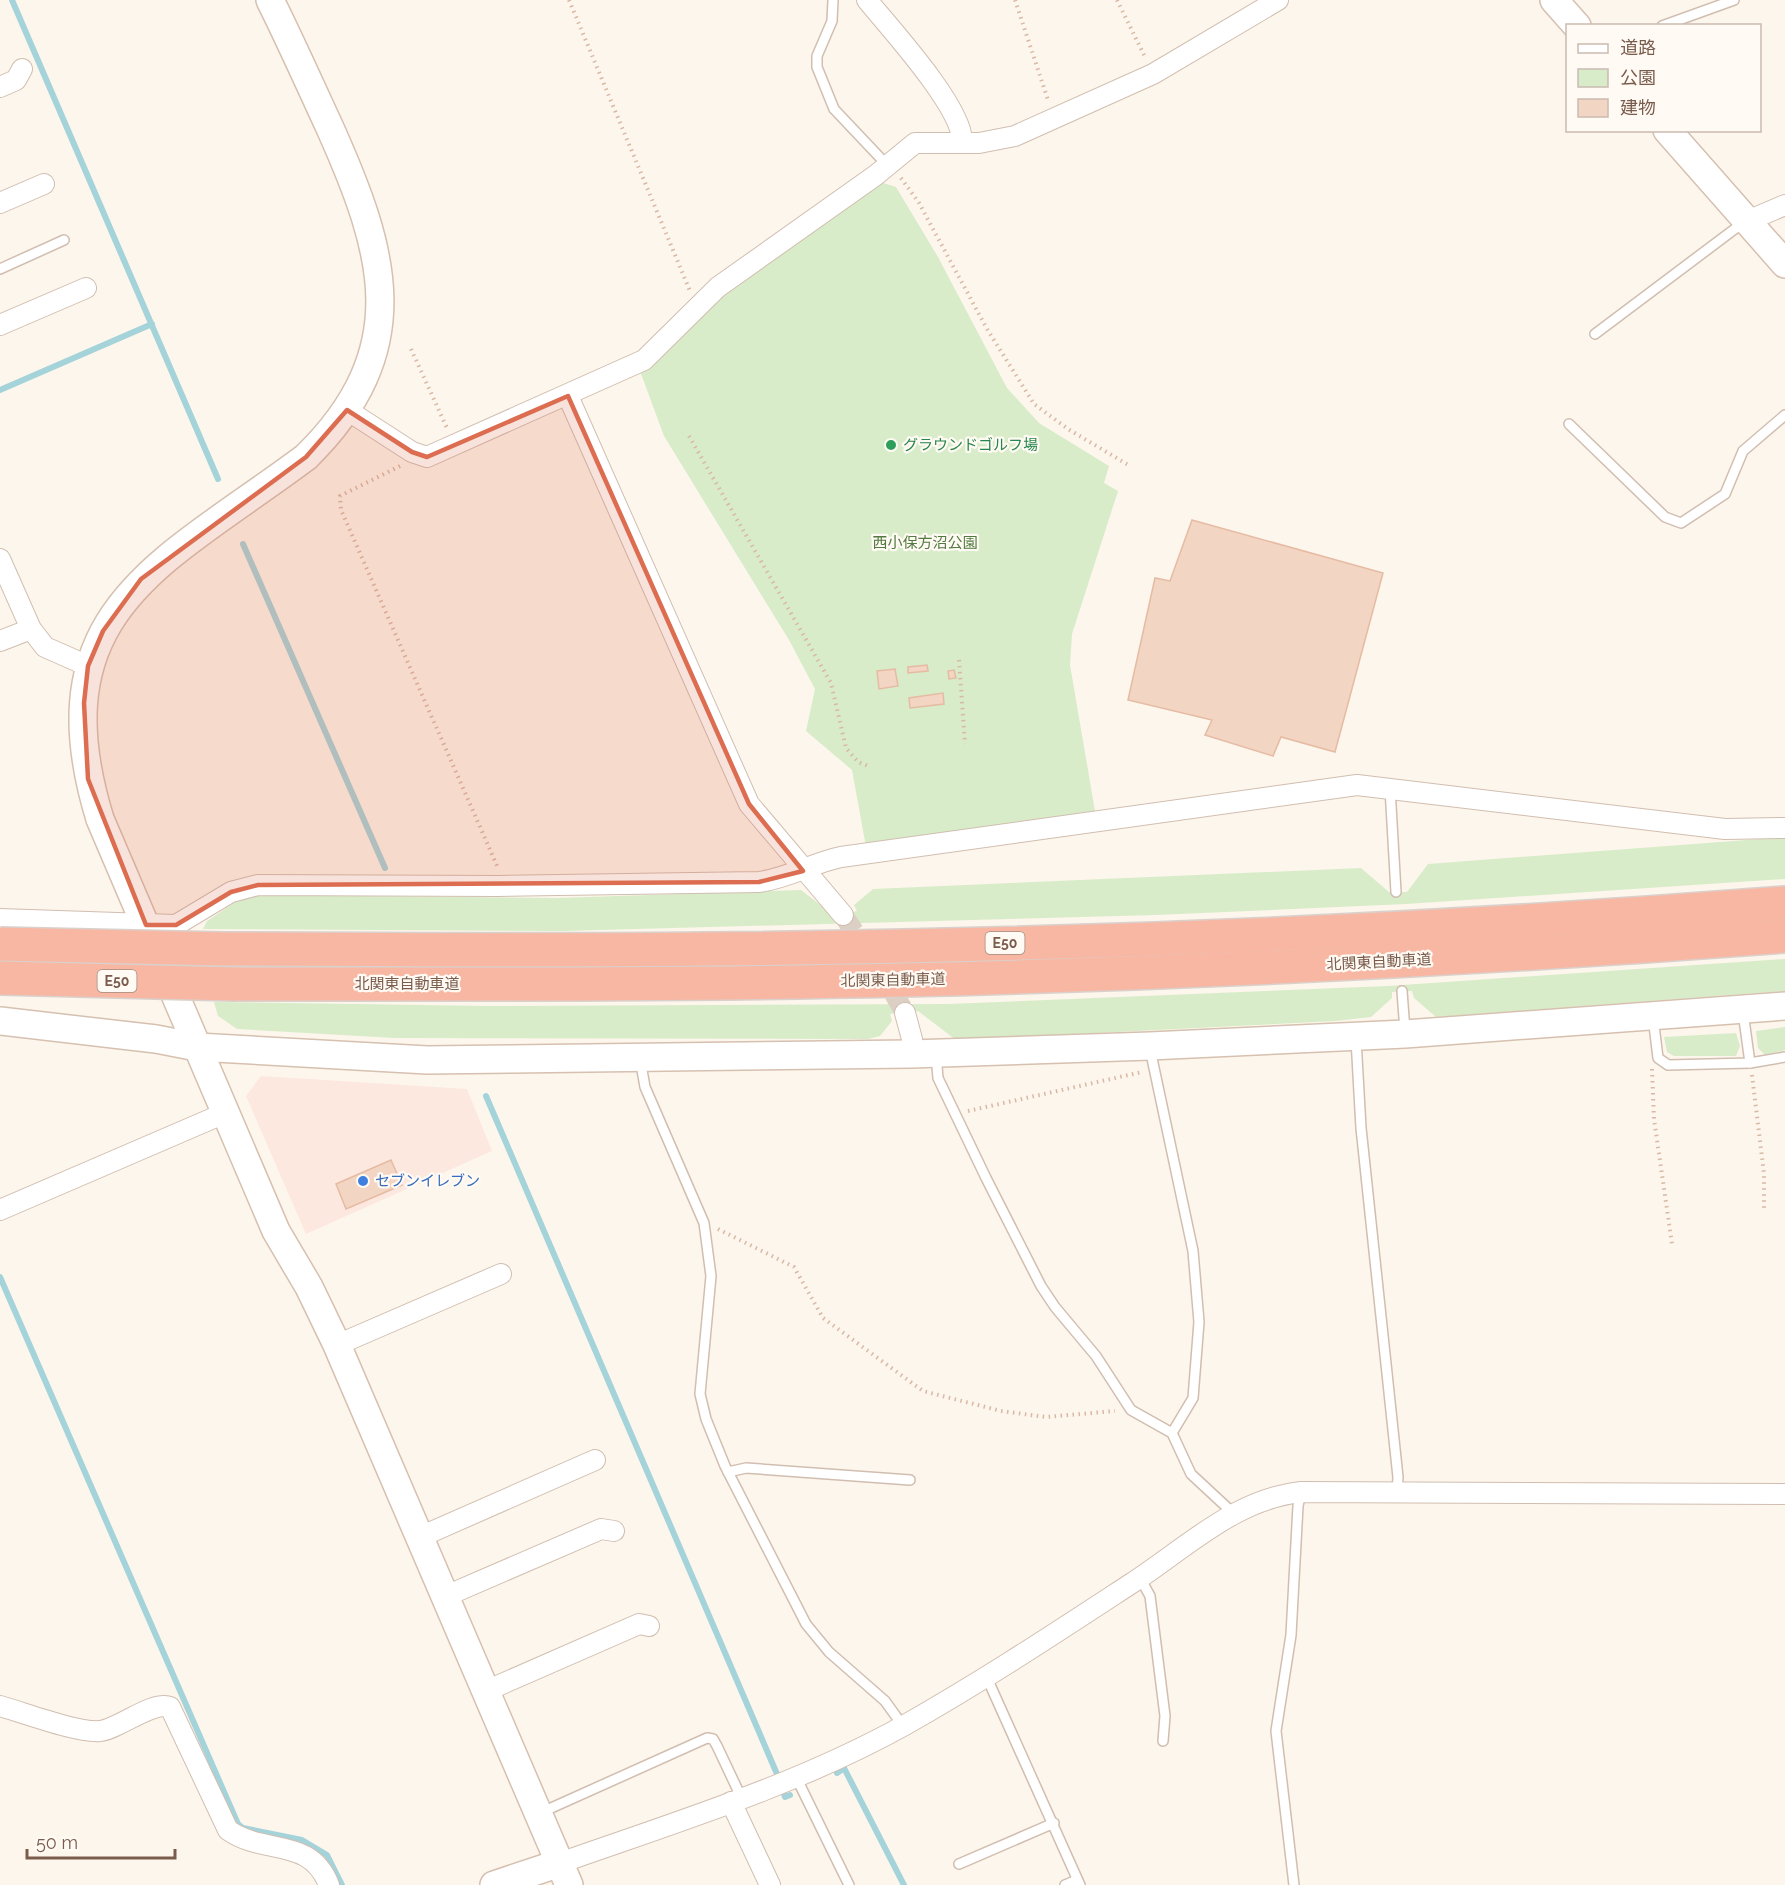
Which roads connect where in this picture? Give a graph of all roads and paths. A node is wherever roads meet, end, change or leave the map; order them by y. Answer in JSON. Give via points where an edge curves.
{"nodes":[{"id":1,"x":270,"y":0,"type":"edge"},
{"id":2,"x":569,"y":0,"type":"edge"},
{"id":3,"x":833,"y":0,"type":"edge"},
{"id":4,"x":867,"y":0,"type":"edge"},
{"id":5,"x":1015,"y":0,"type":"edge"},
{"id":6,"x":1117,"y":0,"type":"edge"},
{"id":7,"x":1278,"y":0,"type":"edge"},
{"id":8,"x":1554,"y":0,"type":"edge"},
{"id":9,"x":1734,"y":0,"type":"edge"},
{"id":10,"x":1575,"y":24,"type":"edge"},
{"id":11,"x":1668,"y":24,"type":"edge"},
{"id":12,"x":22,"y":69,"type":"dead end"},
{"id":13,"x":1153,"y":74,"type":"junction"},
{"id":14,"x":0,"y":87,"type":"edge"},
{"id":15,"x":1054,"y":118,"type":"junction"},
{"id":16,"x":1669,"y":132,"type":"edge"},
{"id":17,"x":962,"y":142,"type":"junction"},
{"id":18,"x":887,"y":165,"type":"junction"},
{"id":19,"x":44,"y":184,"type":"dead end"},
{"id":20,"x":0,"y":203,"type":"edge"},
{"id":21,"x":1785,"y":205,"type":"edge"},
{"id":22,"x":1745,"y":222,"type":"junction"},
{"id":23,"x":64,"y":240,"type":"dead end"},
{"id":24,"x":1785,"y":264,"type":"edge"},
{"id":25,"x":0,"y":269,"type":"edge"},
{"id":26,"x":86,"y":288,"type":"dead end"},
{"id":27,"x":702,"y":302,"type":"junction"},
{"id":28,"x":0,"y":325,"type":"edge"},
{"id":29,"x":1595,"y":334,"type":"dead end"},
{"id":30,"x":411,"y":349,"type":"dead end"},
{"id":31,"x":568,"y":396,"type":"junction"},
{"id":32,"x":346,"y":410,"type":"junction"},
{"id":33,"x":1785,"y":415,"type":"edge"},
{"id":34,"x":1569,"y":424,"type":"dead end"},
{"id":35,"x":689,"y":435,"type":"dead end"},
{"id":36,"x":454,"y":445,"type":"junction"},
{"id":37,"x":412,"y":452,"type":"junction"},
{"id":38,"x":1130,"y":466,"type":"dead end"},
{"id":39,"x":0,"y":559,"type":"edge"},
{"id":40,"x":31,"y":629,"type":"junction"},
{"id":41,"x":0,"y":641,"type":"edge"},
{"id":42,"x":959,"y":660,"type":"dead end"},
{"id":43,"x":88,"y":666,"type":"junction"},
{"id":44,"x":965,"y":744,"type":"dead end"},
{"id":45,"x":868,"y":766,"type":"dead end"},
{"id":46,"x":1389,"y":788,"type":"junction"},
{"id":47,"x":1785,"y":828,"type":"edge"},
{"id":48,"x":804,"y":871,"type":"junction"},
{"id":49,"x":498,"y":886,"type":"junction"},
{"id":50,"x":1396,"y":892,"type":"dead end"},
{"id":51,"x":1785,"y":903,"type":"edge"},
{"id":52,"x":843,"y":915,"type":"tunnel mouth"},
{"id":53,"x":0,"y":919,"type":"edge"},
{"id":54,"x":146,"y":925,"type":"junction"},
{"id":55,"x":1785,"y":936,"type":"edge"},
{"id":56,"x":0,"y":944,"type":"edge"},
{"id":57,"x":0,"y":978,"type":"edge"},
{"id":58,"x":1402,"y":991,"type":"dead end"},
{"id":59,"x":1785,"y":1006,"type":"edge"},
{"id":60,"x":1742,"y":1010,"type":"junction"},
{"id":61,"x":905,"y":1012,"type":"tunnel mouth"},
{"id":62,"x":1653,"y":1016,"type":"junction"},
{"id":63,"x":0,"y":1021,"type":"edge"},
{"id":64,"x":1405,"y":1034,"type":"junction"},
{"id":65,"x":1356,"y":1037,"type":"junction"},
{"id":66,"x":197,"y":1047,"type":"junction"},
{"id":67,"x":924,"y":1054,"type":"junction"},
{"id":68,"x":640,"y":1057,"type":"junction"},
{"id":69,"x":1151,"y":1057,"type":"junction"},
{"id":70,"x":1785,"y":1057,"type":"edge"},
{"id":71,"x":1658,"y":1058,"type":"junction"},
{"id":72,"x":1750,"y":1063,"type":"junction"},
{"id":73,"x":225,"y":1113,"type":"junction"},
{"id":74,"x":955,"y":1114,"type":"junction"},
{"id":75,"x":1764,"y":1209,"type":"dead end"},
{"id":76,"x":0,"y":1210,"type":"edge"},
{"id":77,"x":704,"y":1223,"type":"junction"},
{"id":78,"x":1672,"y":1244,"type":"dead end"},
{"id":79,"x":501,"y":1274,"type":"dead end"},
{"id":80,"x":337,"y":1345,"type":"junction"},
{"id":81,"x":1131,"y":1410,"type":"junction"},
{"id":82,"x":1172,"y":1433,"type":"junction"},
{"id":83,"x":595,"y":1460,"type":"dead end"},
{"id":84,"x":728,"y":1472,"type":"junction"},
{"id":85,"x":910,"y":1480,"type":"dead end"},
{"id":86,"x":1301,"y":1492,"type":"junction"},
{"id":87,"x":1397,"y":1493,"type":"junction"},
{"id":88,"x":1785,"y":1494,"type":"edge"},
{"id":89,"x":1233,"y":1513,"type":"junction"},
{"id":90,"x":614,"y":1531,"type":"dead end"},
{"id":91,"x":420,"y":1537,"type":"junction"},
{"id":92,"x":1140,"y":1578,"type":"junction"},
{"id":93,"x":446,"y":1596,"type":"junction"},
{"id":94,"x":649,"y":1626,"type":"dead end"},
{"id":95,"x":987,"y":1678,"type":"junction"},
{"id":96,"x":486,"y":1690,"type":"junction"},
{"id":97,"x":0,"y":1706,"type":"edge"},
{"id":98,"x":903,"y":1726,"type":"junction"},
{"id":99,"x":1163,"y":1741,"type":"dead end"},
{"id":100,"x":796,"y":1777,"type":"junction"},
{"id":101,"x":736,"y":1801,"type":"junction"},
{"id":102,"x":539,"y":1813,"type":"junction"},
{"id":103,"x":1054,"y":1823,"type":"junction"},
{"id":104,"x":959,"y":1864,"type":"dead end"},
{"id":105,"x":565,"y":1874,"type":"edge"},
{"id":106,"x":1078,"y":1882,"type":"edge"},
{"id":107,"x":329,"y":1885,"type":"edge"},
{"id":108,"x":494,"y":1885,"type":"edge"},
{"id":109,"x":770,"y":1885,"type":"edge"},
{"id":110,"x":849,"y":1885,"type":"edge"},
{"id":111,"x":1065,"y":1885,"type":"edge"},
{"id":112,"x":1294,"y":1885,"type":"edge"}],
"edges":[{"from":1,"to":32,"type":"street","via":[[352,177],[379,267],[381,317],[375,344],[363,381]]},
{"from":2,"to":27,"type":"path","via":[[687,288]]},
{"from":3,"to":18,"type":"lane","via":[[832,21],[817,56],[817,67],[834,109]]},
{"from":4,"to":17,"type":"street","via":[[923,69],[960,127]]},
{"from":5,"to":15,"type":"path"},
{"from":6,"to":13,"type":"path"},
{"from":7,"to":13,"type":"street"},
{"from":8,"to":10,"type":"street"},
{"from":9,"to":11,"type":"lane"},
{"from":12,"to":14,"type":"street","via":[[16,80]]},
{"from":13,"to":15,"type":"street"},
{"from":15,"to":17,"type":"street","via":[[1006,139]]},
{"from":16,"to":22,"type":"street"},
{"from":17,"to":18,"type":"street","via":[[915,143]]},
{"from":18,"to":27,"type":"street","via":[[772,246]]},
{"from":18,"to":38,"type":"path","via":[[919,203],[987,329],[1034,404]]},
{"from":19,"to":20,"type":"street"},
{"from":21,"to":22,"type":"street"},
{"from":22,"to":24,"type":"street"},
{"from":22,"to":29,"type":"lane"},
{"from":23,"to":25,"type":"lane"},
{"from":26,"to":28,"type":"street"},
{"from":27,"to":31,"type":"street","via":[[644,360]]},
{"from":30,"to":36,"type":"path"},
{"from":31,"to":36,"type":"street"},
{"from":31,"to":48,"type":"street","via":[[748,804]]},
{"from":32,"to":37,"type":"street"},
{"from":32,"to":43,"type":"street","via":[[306,457],[141,579],[103,631]]},
{"from":33,"to":34,"type":"lane","via":[[1743,452],[1725,494],[1681,523],[1665,516]]},
{"from":35,"to":45,"type":"path","via":[[831,683],[846,748],[858,762]]},
{"from":36,"to":37,"type":"street","via":[[427,457]]},
{"from":37,"to":49,"type":"path","via":[[398,469],[340,496],[341,510],[498,870]]},
{"from":39,"to":40,"type":"street"},
{"from":40,"to":41,"type":"street"},
{"from":40,"to":43,"type":"street","via":[[45,647]]},
{"from":42,"to":44,"type":"path"},
{"from":43,"to":54,"type":"street","via":[[82,737],[88,779],[100,819]]},
{"from":46,"to":47,"type":"street","via":[[1725,830]]},
{"from":46,"to":48,"type":"street","via":[[1337,787],[1064,824],[841,857]]},
{"from":46,"to":50,"type":"lane"},
{"from":48,"to":49,"type":"street","via":[[759,882]]},
{"from":48,"to":52,"type":"street"},
{"from":49,"to":54,"type":"street","via":[[247,886],[176,925]]},
{"from":51,"to":56,"type":"highway","number":"E50","bridge":true,"via":[[1221,936],[903,946],[224,949]]},
{"from":53,"to":54,"type":"street"},
{"from":54,"to":66,"type":"street"},
{"from":55,"to":57,"type":"highway","name":"北関東自動車道","number":"E50","bridge":true,"via":[[1342,964],[907,980],[233,984]]},
{"from":58,"to":64,"type":"lane"},
{"from":59,"to":60,"type":"street"},
{"from":60,"to":62,"type":"street"},
{"from":60,"to":72,"type":"lane"},
{"from":61,"to":67,"type":"street"},
{"from":62,"to":64,"type":"street"},
{"from":62,"to":71,"type":"lane"},
{"from":63,"to":66,"type":"street"},
{"from":64,"to":65,"type":"street"},
{"from":65,"to":69,"type":"street"},
{"from":65,"to":87,"type":"lane","via":[[1361,1128]]},
{"from":66,"to":68,"type":"street","via":[[427,1060]]},
{"from":66,"to":73,"type":"street"},
{"from":67,"to":68,"type":"street"},
{"from":67,"to":69,"type":"street"},
{"from":67,"to":74,"type":"lane"},
{"from":68,"to":77,"type":"lane","via":[[645,1087]]},
{"from":69,"to":74,"type":"path","via":[[1134,1075]]},
{"from":69,"to":82,"type":"lane","via":[[1193,1251],[1199,1322],[1193,1398]]},
{"from":70,"to":72,"type":"lane"},
{"from":71,"to":72,"type":"lane","via":[[1668,1065]]},
{"from":71,"to":78,"type":"path","via":[[1652,1070],[1654,1119]]},
{"from":72,"to":75,"type":"path","via":[[1764,1174]]},
{"from":73,"to":76,"type":"street"},
{"from":73,"to":80,"type":"street","via":[[276,1231]]},
{"from":74,"to":81,"type":"lane","via":[[1041,1286],[1096,1356]]},
{"from":77,"to":81,"type":"path","via":[[794,1267],[823,1318],[923,1391],[1001,1411],[1046,1417]]},
{"from":77,"to":84,"type":"lane","via":[[711,1276],[700,1394]]},
{"from":79,"to":80,"type":"street"},
{"from":80,"to":91,"type":"street"},
{"from":81,"to":82,"type":"lane"},
{"from":82,"to":89,"type":"lane","via":[[1191,1474]]},
{"from":83,"to":91,"type":"street"},
{"from":84,"to":85,"type":"lane","via":[[746,1468]]},
{"from":84,"to":98,"type":"lane","via":[[806,1624],[829,1652],[885,1701]]},
{"from":86,"to":87,"type":"street"},
{"from":86,"to":89,"type":"street","via":[[1275,1496]]},
{"from":86,"to":112,"type":"lane","via":[[1291,1635],[1276,1731]]},
{"from":87,"to":88,"type":"street"},
{"from":89,"to":92,"type":"street"},
{"from":90,"to":93,"type":"street","via":[[602,1529]]},
{"from":91,"to":93,"type":"street"},
{"from":92,"to":95,"type":"street"},
{"from":92,"to":99,"type":"lane","via":[[1150,1596],[1165,1716]]},
{"from":93,"to":96,"type":"street"},
{"from":94,"to":96,"type":"street","via":[[639,1624]]},
{"from":95,"to":98,"type":"street"},
{"from":95,"to":103,"type":"lane"},
{"from":96,"to":102,"type":"street"},
{"from":97,"to":107,"type":"street","via":[[102,1731],[159,1706],[170,1707],[228,1830],[246,1840],[304,1854],[320,1865]]},
{"from":98,"to":100,"type":"street"},
{"from":100,"to":101,"type":"street"},
{"from":100,"to":110,"type":"lane"},
{"from":101,"to":102,"type":"lane","via":[[717,1746],[707,1738]]},
{"from":101,"to":105,"type":"street"},
{"from":101,"to":109,"type":"street"},
{"from":102,"to":105,"type":"street"},
{"from":103,"to":104,"type":"lane"},
{"from":103,"to":106,"type":"lane"},
{"from":105,"to":108,"type":"street"},
{"from":106,"to":111,"type":"lane"}]}
